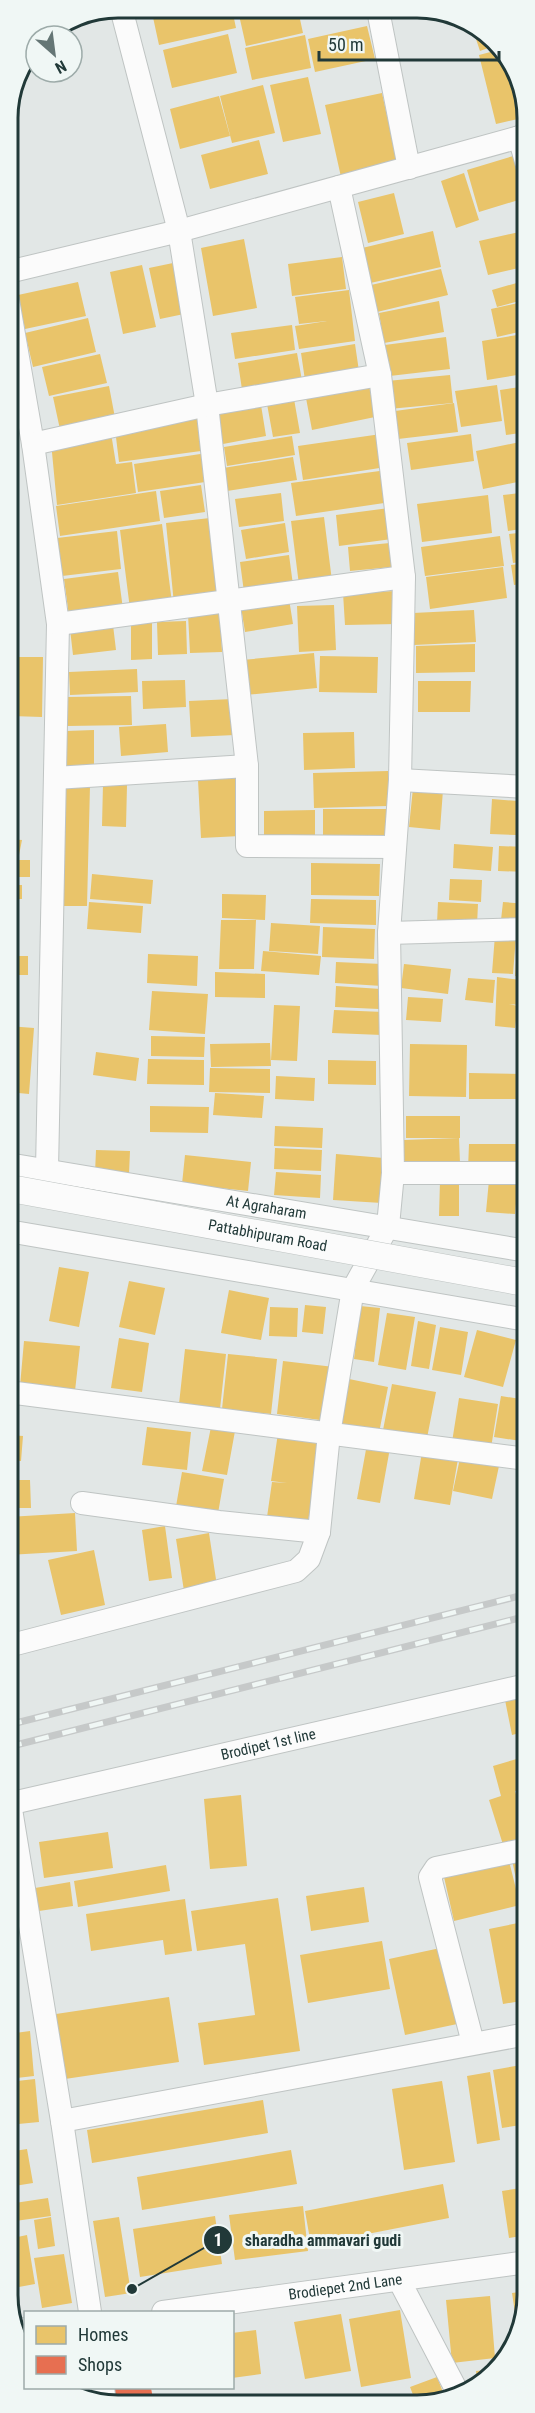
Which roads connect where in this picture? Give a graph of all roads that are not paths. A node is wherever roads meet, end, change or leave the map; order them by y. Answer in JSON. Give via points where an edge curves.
{"nodes":[{"id":1,"x":124,"y":18,"type":"edge"},
{"id":2,"x":380,"y":18,"type":"edge"},
{"id":3,"x":517,"y":138,"type":"edge"},
{"id":4,"x":409,"y":168,"type":"junction"},
{"id":5,"x":339,"y":187,"type":"junction"},
{"id":6,"x":179,"y":231,"type":"junction"},
{"id":7,"x":18,"y":270,"type":"edge"},
{"id":8,"x":18,"y":358,"type":"edge"},
{"id":9,"x":380,"y":375,"type":"junction"},
{"id":10,"x":207,"y":405,"type":"junction"},
{"id":11,"x":33,"y":444,"type":"junction"},
{"id":12,"x":404,"y":577,"type":"junction"},
{"id":13,"x":229,"y":603,"type":"junction"},
{"id":14,"x":58,"y":624,"type":"junction"},
{"id":15,"x":247,"y":766,"type":"junction"},
{"id":16,"x":55,"y":778,"type":"junction"},
{"id":17,"x":400,"y":780,"type":"junction"},
{"id":18,"x":517,"y":786,"type":"edge"},
{"id":19,"x":395,"y":847,"type":"junction"},
{"id":20,"x":517,"y":929,"type":"edge"},
{"id":21,"x":389,"y":933,"type":"junction"},
{"id":22,"x":18,"y":1166,"type":"edge"},
{"id":23,"x":47,"y":1170,"type":"junction"},
{"id":24,"x":393,"y":1173,"type":"junction"},
{"id":25,"x":517,"y":1173,"type":"edge"},
{"id":26,"x":18,"y":1190,"type":"edge"},
{"id":27,"x":18,"y":1205,"type":"edge"},
{"id":28,"x":388,"y":1226,"type":"junction"},
{"id":29,"x":18,"y":1233,"type":"edge"},
{"id":30,"x":517,"y":1249,"type":"edge"},
{"id":31,"x":517,"y":1280,"type":"edge"},
{"id":32,"x":353,"y":1289,"type":"junction"},
{"id":33,"x":517,"y":1295,"type":"edge"},
{"id":34,"x":517,"y":1318,"type":"edge"},
{"id":35,"x":18,"y":1393,"type":"edge"},
{"id":36,"x":329,"y":1434,"type":"junction"},
{"id":37,"x":517,"y":1458,"type":"edge"},
{"id":38,"x":82,"y":1503,"type":"dead end"},
{"id":39,"x":319,"y":1532,"type":"junction"},
{"id":40,"x":18,"y":1643,"type":"edge"},
{"id":41,"x":517,"y":1687,"type":"edge"},
{"id":42,"x":18,"y":1802,"type":"edge"},
{"id":43,"x":517,"y":1851,"type":"edge"},
{"id":44,"x":18,"y":1858,"type":"edge"},
{"id":45,"x":517,"y":2036,"type":"edge"},
{"id":46,"x":473,"y":2043,"type":"junction"},
{"id":47,"x":62,"y":2121,"type":"junction"},
{"id":48,"x":517,"y":2263,"type":"edge"},
{"id":49,"x":399,"y":2280,"type":"junction"},
{"id":50,"x":90,"y":2311,"type":"edge"},
{"id":51,"x":177,"y":2311,"type":"edge"},
{"id":52,"x":455,"y":2387,"type":"edge"}],
"edges":[{"from":1,"to":6,"type":"street"},
{"from":2,"to":4,"type":"street"},
{"from":3,"to":4,"type":"street"},
{"from":4,"to":5,"type":"street"},
{"from":5,"to":6,"type":"street"},
{"from":5,"to":9,"type":"street"},
{"from":6,"to":7,"type":"street"},
{"from":6,"to":10,"type":"street"},
{"from":8,"to":11,"type":"street"},
{"from":9,"to":10,"type":"street"},
{"from":9,"to":12,"type":"street"},
{"from":10,"to":11,"type":"street"},
{"from":10,"to":13,"type":"street"},
{"from":11,"to":14,"type":"street"},
{"from":12,"to":13,"type":"street"},
{"from":12,"to":17,"type":"street"},
{"from":13,"to":14,"type":"street"},
{"from":13,"to":15,"type":"street"},
{"from":14,"to":16,"type":"street"},
{"from":15,"to":16,"type":"street"},
{"from":15,"to":19,"type":"street","via":[[247,846]]},
{"from":16,"to":23,"type":"street"},
{"from":17,"to":18,"type":"street"},
{"from":17,"to":19,"type":"street"},
{"from":19,"to":21,"type":"street"},
{"from":20,"to":21,"type":"street"},
{"from":21,"to":24,"type":"street"},
{"from":22,"to":23,"type":"street","name":"At Agraharam"},
{"from":23,"to":28,"type":"street","name":"At Agraharam"},
{"from":24,"to":25,"type":"street"},
{"from":24,"to":28,"type":"street"},
{"from":26,"to":31,"type":"street","name":"Pattabhipuram Road","bridge":true},
{"from":27,"to":33,"type":"street","name":"Pattabhipuram Road"},
{"from":28,"to":30,"type":"street","name":"At Agraharam"},
{"from":28,"to":32,"type":"street"},
{"from":29,"to":32,"type":"street"},
{"from":32,"to":34,"type":"street"},
{"from":32,"to":36,"type":"street"},
{"from":35,"to":36,"type":"street"},
{"from":36,"to":37,"type":"street"},
{"from":36,"to":39,"type":"street"},
{"from":38,"to":39,"type":"street"},
{"from":39,"to":40,"type":"street","via":[[309,1559],[296,1571]]},
{"from":41,"to":42,"type":"street","name":"Brodipet 1st line"},
{"from":43,"to":46,"type":"street","via":[[436,1868],[430,1877]]},
{"from":44,"to":47,"type":"street"},
{"from":45,"to":46,"type":"street"},
{"from":46,"to":47,"type":"street"},
{"from":47,"to":50,"type":"street"},
{"from":48,"to":49,"type":"street","name":"Brodiepet 2nd Lane"},
{"from":49,"to":51,"type":"street","name":"Brodiepet 2nd Lane"},
{"from":49,"to":52,"type":"street"}]}
